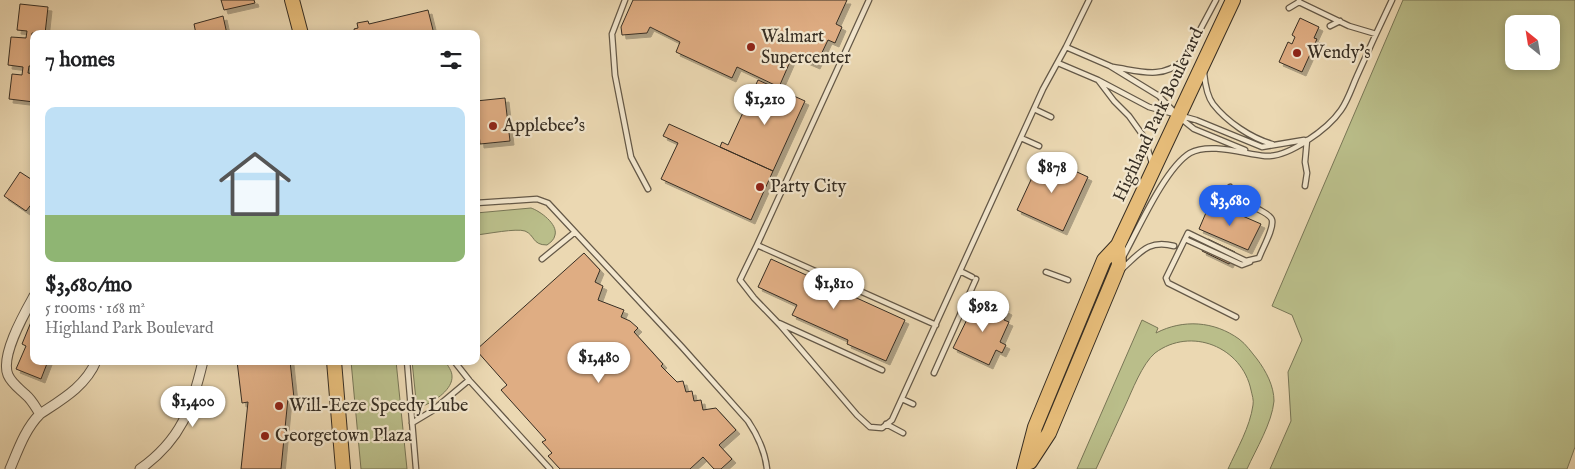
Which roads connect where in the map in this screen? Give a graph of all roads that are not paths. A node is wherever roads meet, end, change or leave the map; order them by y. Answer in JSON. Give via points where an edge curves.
{"nodes":[{"id":1,"x":292,"y":0,"type":"edge"},
{"id":2,"x":296,"y":0,"type":"edge"},
{"id":3,"x":625,"y":0,"type":"edge"},
{"id":4,"x":869,"y":0,"type":"edge"},
{"id":5,"x":1088,"y":0,"type":"edge"},
{"id":6,"x":1216,"y":0,"type":"edge"},
{"id":7,"x":1233,"y":0,"type":"edge"},
{"id":8,"x":1392,"y":0,"type":"edge"},
{"id":9,"x":1299,"y":1,"type":"edge"},
{"id":10,"x":1289,"y":8,"type":"dead end"},
{"id":11,"x":1340,"y":21,"type":"junction"},
{"id":12,"x":1330,"y":26,"type":"dead end"},
{"id":13,"x":300,"y":28,"type":"edge"},
{"id":14,"x":1376,"y":34,"type":"junction"},
{"id":15,"x":1066,"y":48,"type":"junction"},
{"id":16,"x":1203,"y":62,"type":"junction"},
{"id":17,"x":1058,"y":63,"type":"junction"},
{"id":18,"x":1110,"y":66,"type":"junction"},
{"id":19,"x":1098,"y":80,"type":"junction"},
{"id":20,"x":1034,"y":109,"type":"junction"},
{"id":21,"x":1051,"y":117,"type":"dead end"},
{"id":22,"x":1179,"y":117,"type":"junction"},
{"id":23,"x":1021,"y":138,"type":"junction"},
{"id":24,"x":1307,"y":140,"type":"junction"},
{"id":25,"x":1039,"y":146,"type":"dead end"},
{"id":26,"x":1276,"y":146,"type":"junction"},
{"id":27,"x":1268,"y":156,"type":"junction"},
{"id":28,"x":1153,"y":171,"type":"junction"},
{"id":29,"x":1305,"y":186,"type":"dead end"},
{"id":30,"x":1230,"y":187,"type":"dead end"},
{"id":31,"x":648,"y":189,"type":"dead end"},
{"id":32,"x":480,"y":204,"type":"edge"},
{"id":33,"x":575,"y":232,"type":"junction"},
{"id":34,"x":757,"y":245,"type":"junction"},
{"id":35,"x":1118,"y":245,"type":"junction"},
{"id":36,"x":1174,"y":246,"type":"dead end"},
{"id":37,"x":542,"y":259,"type":"dead end"},
{"id":38,"x":1117,"y":270,"type":"junction"},
{"id":39,"x":960,"y":271,"type":"junction"},
{"id":40,"x":1046,"y":272,"type":"dead end"},
{"id":41,"x":1068,"y":280,"type":"dead end"},
{"id":42,"x":30,"y":304,"type":"edge"},
{"id":43,"x":1236,"y":316,"type":"dead end"},
{"id":44,"x":776,"y":321,"type":"junction"},
{"id":45,"x":936,"y":325,"type":"junction"},
{"id":46,"x":94,"y":365,"type":"edge"},
{"id":47,"x":202,"y":365,"type":"edge"},
{"id":48,"x":334,"y":365,"type":"edge"},
{"id":49,"x":407,"y":365,"type":"edge"},
{"id":50,"x":457,"y":365,"type":"edge"},
{"id":51,"x":882,"y":370,"type":"dead end"},
{"id":52,"x":934,"y":373,"type":"dead end"},
{"id":53,"x":469,"y":380,"type":"junction"},
{"id":54,"x":902,"y":399,"type":"junction"},
{"id":55,"x":913,"y":404,"type":"dead end"},
{"id":56,"x":40,"y":414,"type":"junction"},
{"id":57,"x":412,"y":423,"type":"junction"},
{"id":58,"x":886,"y":424,"type":"junction"},
{"id":59,"x":903,"y":433,"type":"dead end"},
{"id":60,"x":10,"y":469,"type":"edge"},
{"id":61,"x":140,"y":469,"type":"edge"},
{"id":62,"x":343,"y":469,"type":"edge"},
{"id":63,"x":416,"y":469,"type":"edge"},
{"id":64,"x":550,"y":469,"type":"edge"},
{"id":65,"x":767,"y":469,"type":"edge"},
{"id":66,"x":1025,"y":469,"type":"edge"}],
"edges":[{"from":1,"to":13,"type":"main road"},
{"from":2,"to":13,"type":"lane"},
{"from":3,"to":31,"type":"lane","via":[[612,34],[615,75],[631,157]]},
{"from":4,"to":34,"type":"lane"},
{"from":5,"to":15,"type":"lane"},
{"from":6,"to":18,"type":"lane","via":[[1184,60],[1176,67],[1149,73]]},
{"from":7,"to":16,"type":"main road","name":"Highland Park Boulevard"},
{"from":8,"to":14,"type":"lane"},
{"from":9,"to":10,"type":"lane"},
{"from":9,"to":11,"type":"lane"},
{"from":11,"to":12,"type":"lane"},
{"from":11,"to":14,"type":"lane"},
{"from":14,"to":24,"type":"lane","via":[[1341,110]]},
{"from":15,"to":17,"type":"lane"},
{"from":15,"to":18,"type":"lane"},
{"from":16,"to":22,"type":"main road","name":"Highland Park Boulevard"},
{"from":16,"to":26,"type":"lane","via":[[1205,83],[1212,102],[1245,132]]},
{"from":17,"to":19,"type":"lane"},
{"from":17,"to":20,"type":"lane"},
{"from":18,"to":22,"type":"lane","via":[[1159,96]]},
{"from":19,"to":22,"type":"lane","via":[[1149,107]]},
{"from":19,"to":28,"type":"lane","via":[[1144,137]]},
{"from":20,"to":21,"type":"lane"},
{"from":20,"to":23,"type":"lane"},
{"from":22,"to":26,"type":"lane","via":[[1196,120],[1262,147]]},
{"from":22,"to":27,"type":"lane","via":[[1194,129],[1237,148]]},
{"from":22,"to":28,"type":"main road","name":"Highland Park Boulevard"},
{"from":23,"to":25,"type":"lane"},
{"from":23,"to":39,"type":"lane"},
{"from":24,"to":26,"type":"lane"},
{"from":24,"to":27,"type":"lane","via":[[1288,151]]},
{"from":24,"to":29,"type":"lane"},
{"from":27,"to":38,"type":"lane","via":[[1221,149],[1201,149],[1191,153],[1165,179]]},
{"from":28,"to":35,"type":"main road","name":"Highland Park Boulevard"},
{"from":30,"to":43,"type":"lane","via":[[1235,199],[1272,220],[1272,228],[1259,258],[1246,261],[1188,234],[1166,278],[1168,283]]},
{"from":32,"to":33,"type":"lane","via":[[537,199],[548,203]]},
{"from":33,"to":37,"type":"lane"},
{"from":33,"to":65,"type":"lane","via":[[748,421],[765,456]]},
{"from":34,"to":44,"type":"lane","via":[[740,280]]},
{"from":34,"to":45,"type":"lane"},
{"from":35,"to":38,"type":"main road","name":"Highland Park Boulevard"},
{"from":35,"to":66,"type":"main road","name":"Highland Park Boulevard","via":[[1104,260],[1035,427]]},
{"from":36,"to":38,"type":"lane","via":[[1147,246]]},
{"from":38,"to":66,"type":"main road","name":"Highland Park Boulevard","via":[[1049,433]]},
{"from":39,"to":45,"type":"lane"},
{"from":39,"to":52,"type":"lane","via":[[974,278]]},
{"from":40,"to":41,"type":"lane"},
{"from":42,"to":56,"type":"street","via":[[12,339],[6,361],[7,373]]},
{"from":44,"to":51,"type":"lane"},
{"from":44,"to":58,"type":"lane","via":[[857,415],[870,427],[882,428]]},
{"from":45,"to":54,"type":"lane"},
{"from":46,"to":56,"type":"street","via":[[88,378],[77,388]]},
{"from":47,"to":61,"type":"street","via":[[190,407],[179,430],[164,450]]},
{"from":48,"to":62,"type":"main road"},
{"from":49,"to":57,"type":"lane"},
{"from":50,"to":53,"type":"lane"},
{"from":53,"to":57,"type":"lane"},
{"from":53,"to":64,"type":"lane"},
{"from":54,"to":55,"type":"lane"},
{"from":54,"to":58,"type":"lane","via":[[892,420]]},
{"from":56,"to":60,"type":"street","via":[[29,427]]},
{"from":57,"to":63,"type":"lane"},
{"from":58,"to":59,"type":"lane"}]}
